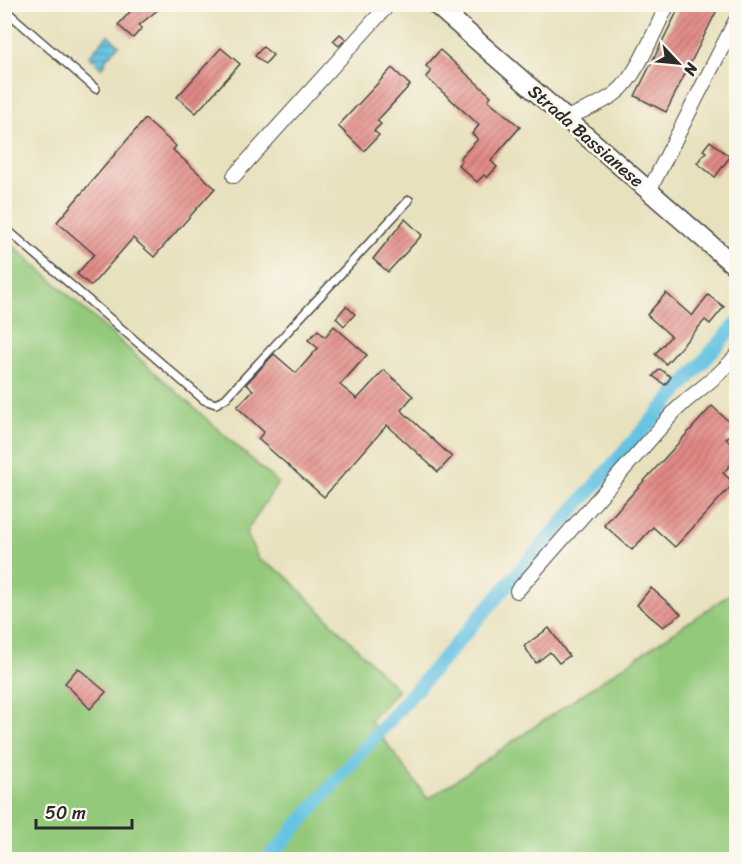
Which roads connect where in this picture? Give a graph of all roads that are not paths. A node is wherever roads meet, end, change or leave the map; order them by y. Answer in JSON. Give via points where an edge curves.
{"nodes":[{"id":1,"x":389,"y":4,"type":"edge"},
{"id":2,"x":435,"y":4,"type":"edge"},
{"id":3,"x":668,"y":4,"type":"edge"},
{"id":4,"x":4,"y":9,"type":"edge"},
{"id":5,"x":736,"y":21,"type":"edge"},
{"id":6,"x":96,"y":89,"type":"dead end"},
{"id":7,"x":566,"y":118,"type":"junction"},
{"id":8,"x":234,"y":176,"type":"dead end"},
{"id":9,"x":649,"y":191,"type":"junction"},
{"id":10,"x":409,"y":200,"type":"dead end"},
{"id":11,"x":4,"y":227,"type":"edge"},
{"id":12,"x":736,"y":267,"type":"edge"},
{"id":13,"x":736,"y":356,"type":"edge"},
{"id":14,"x":517,"y":591,"type":"dead end"}],
"edges":[{"from":1,"to":8,"type":"street"},
{"from":2,"to":7,"type":"street","name":"Strada Bassianese"},
{"from":3,"to":7,"type":"street","via":[[622,88]]},
{"from":4,"to":6,"type":"lane"},
{"from":5,"to":9,"type":"street"},
{"from":7,"to":9,"type":"street","name":"Strada Bassianese"},
{"from":9,"to":12,"type":"street","name":"Strada Bassianese"},
{"from":10,"to":11,"type":"lane","via":[[216,404],[204,400]]},
{"from":13,"to":14,"type":"street","via":[[714,380],[675,411]]}]}
